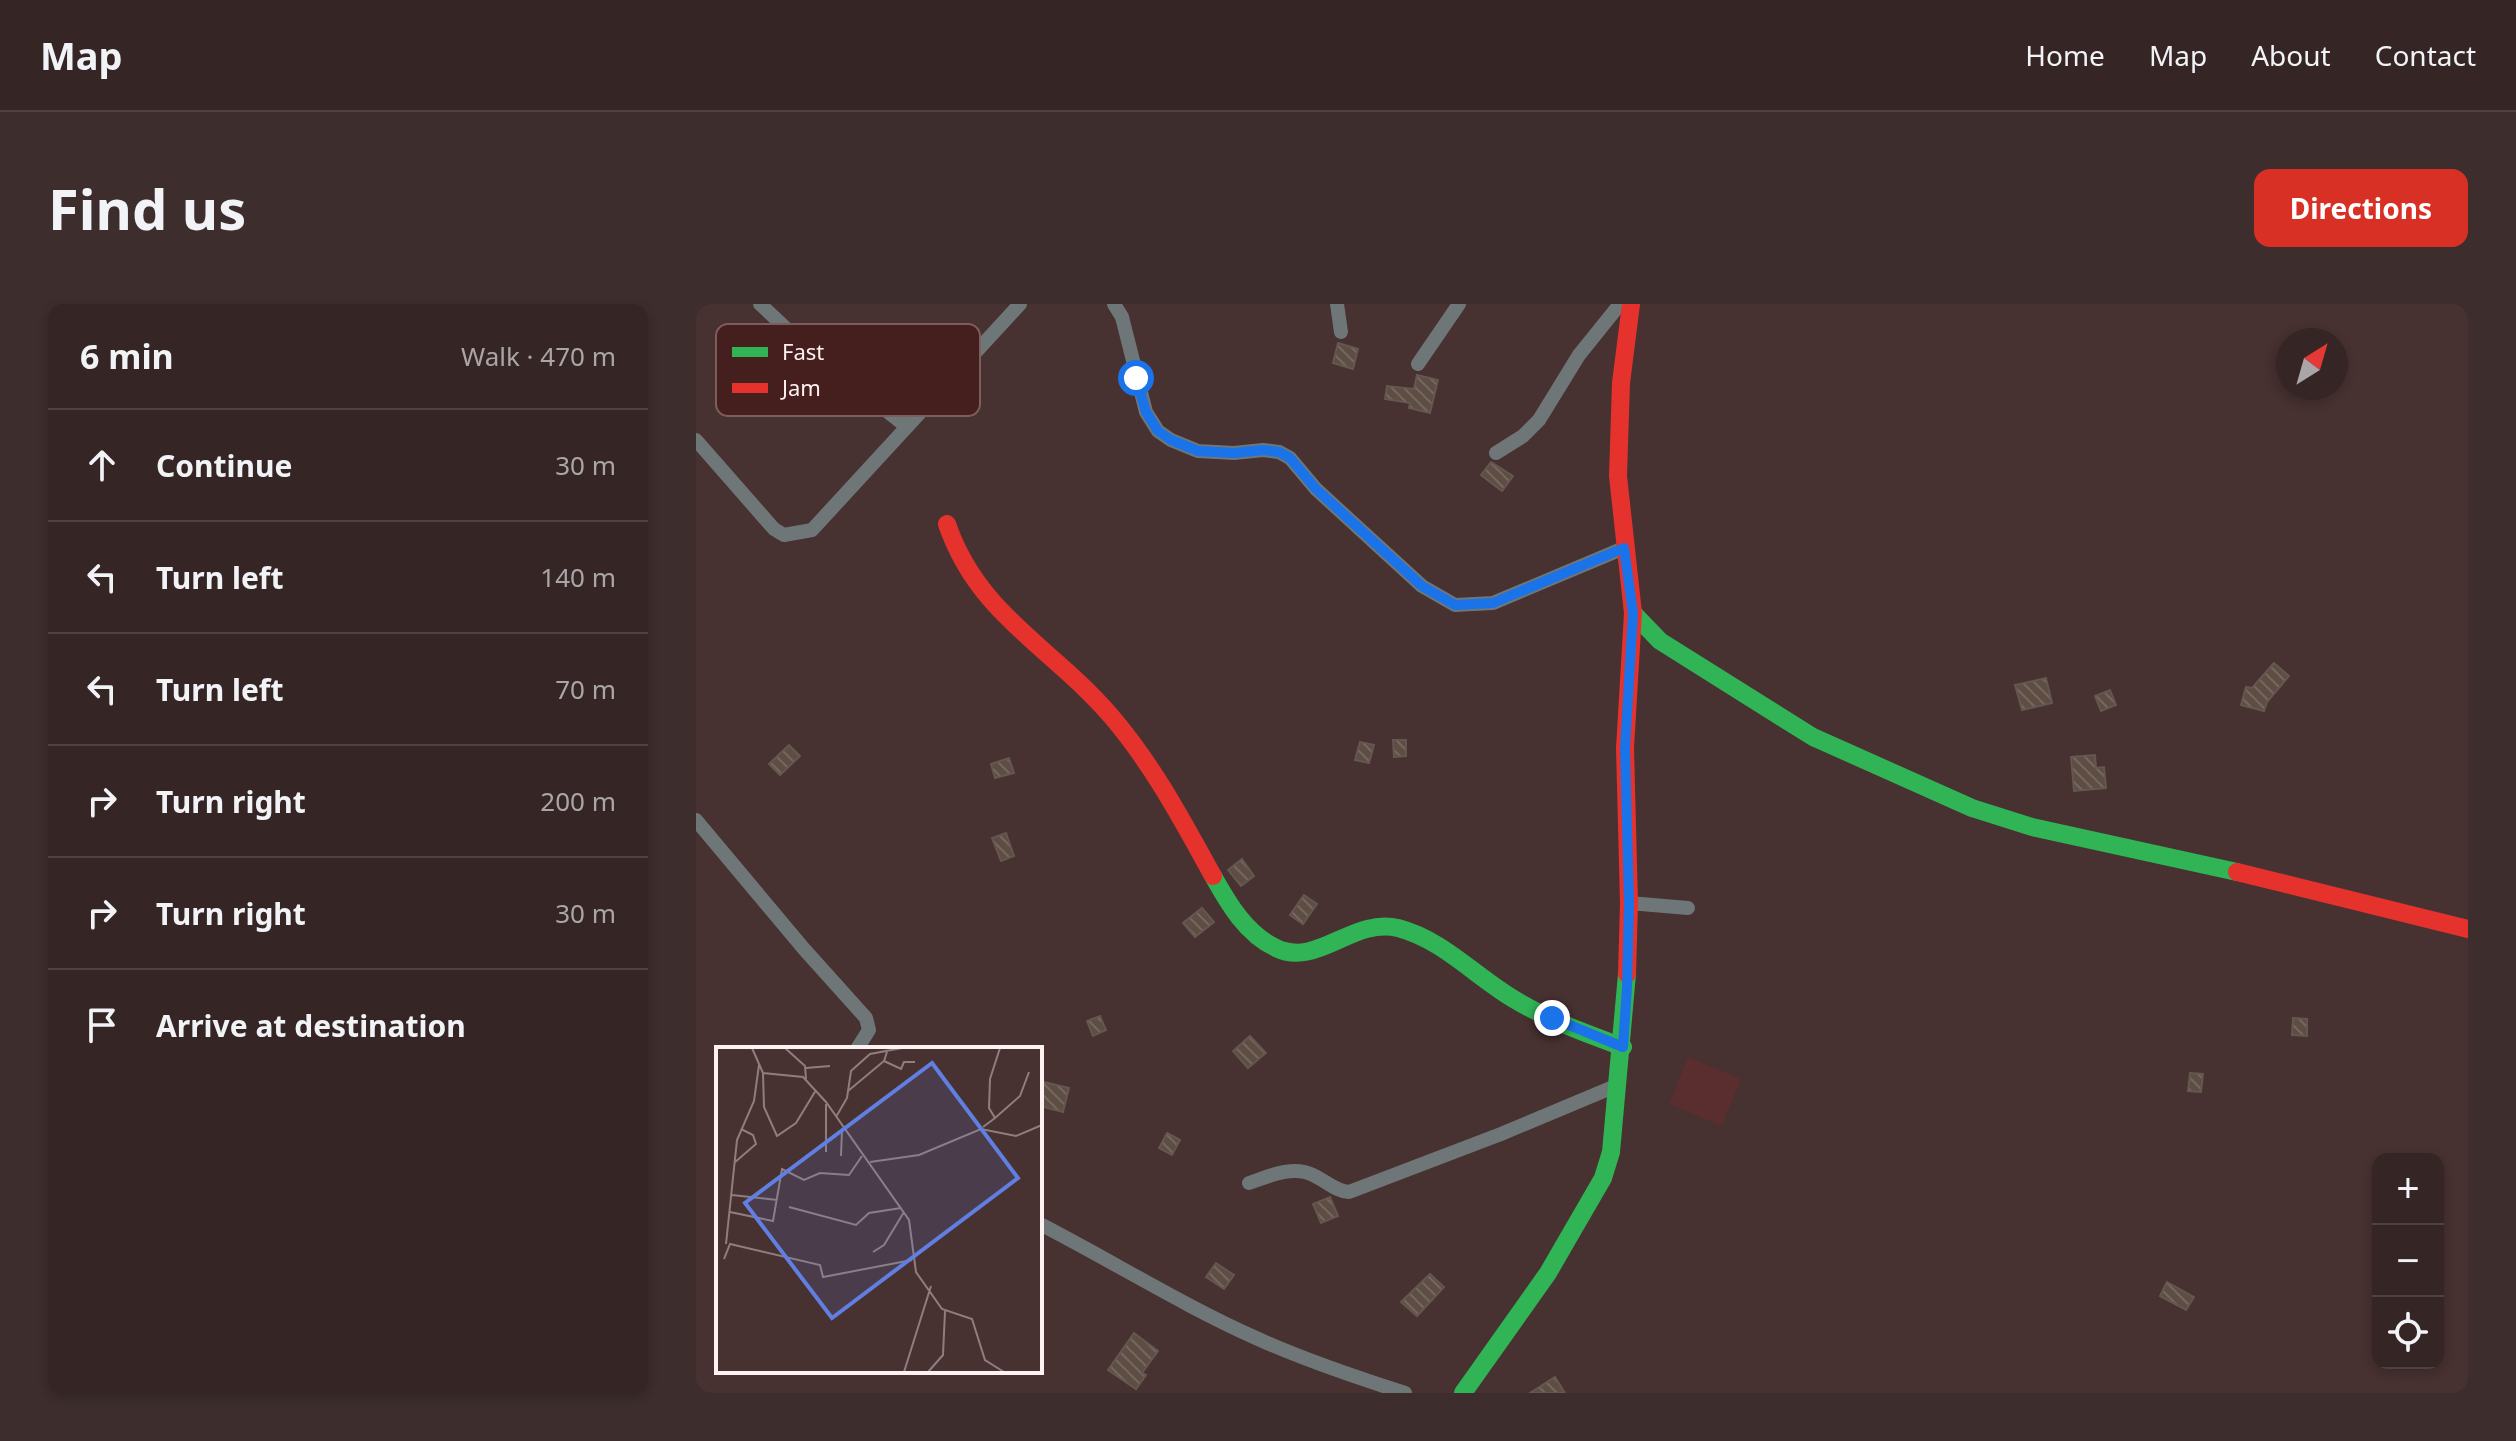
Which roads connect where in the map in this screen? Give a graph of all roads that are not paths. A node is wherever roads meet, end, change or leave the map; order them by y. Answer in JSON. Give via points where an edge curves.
{"nodes":[{"id":1,"x":760,"y":304,"type":"edge"},
{"id":2,"x":1020,"y":304,"type":"edge"},
{"id":3,"x":1114,"y":304,"type":"edge"},
{"id":4,"x":1337,"y":304,"type":"edge"},
{"id":5,"x":1459,"y":304,"type":"edge"},
{"id":6,"x":1620,"y":304,"type":"edge"},
{"id":7,"x":1631,"y":304,"type":"edge"},
{"id":8,"x":781,"y":324,"type":"edge"},
{"id":9,"x":1341,"y":332,"type":"dead end"},
{"id":10,"x":980,"y":348,"type":"edge"},
{"id":11,"x":1418,"y":364,"type":"dead end"},
{"id":12,"x":893,"y":416,"type":"edge"},
{"id":13,"x":917,"y":416,"type":"edge"},
{"id":14,"x":907,"y":427,"type":"junction"},
{"id":15,"x":696,"y":440,"type":"edge"},
{"id":16,"x":1496,"y":453,"type":"dead end"},
{"id":17,"x":947,"y":524,"type":"dead end"},
{"id":18,"x":1624,"y":548,"type":"junction"},
{"id":19,"x":1633,"y":613,"type":"junction"},
{"id":20,"x":696,"y":820,"type":"edge"},
{"id":21,"x":1629,"y":903,"type":"junction"},
{"id":22,"x":1688,"y":908,"type":"dead end"},
{"id":23,"x":2468,"y":929,"type":"edge"},
{"id":24,"x":858,"y":1047,"type":"edge"},
{"id":25,"x":1623,"y":1047,"type":"junction"},
{"id":26,"x":1618,"y":1085,"type":"junction"},
{"id":27,"x":1249,"y":1183,"type":"dead end"},
{"id":28,"x":1042,"y":1225,"type":"edge"},
{"id":29,"x":1405,"y":1393,"type":"edge"},
{"id":30,"x":1463,"y":1393,"type":"edge"}],
"edges":[{"from":1,"to":8,"type":"street"},
{"from":2,"to":10,"type":"street"},
{"from":3,"to":18,"type":"street","via":[[1146,412],[1158,431],[1198,451],[1263,450],[1290,458],[1316,489],[1422,586],[1455,605],[1493,603]]},
{"from":4,"to":9,"type":"street"},
{"from":5,"to":11,"type":"street"},
{"from":6,"to":16,"type":"street","via":[[1579,355],[1539,420]]},
{"from":7,"to":18,"type":"street","via":[[1621,383],[1618,476]]},
{"from":12,"to":14,"type":"street"},
{"from":13,"to":14,"type":"street"},
{"from":14,"to":15,"type":"street","via":[[812,530],[796,535],[774,529]]},
{"from":17,"to":25,"type":"street","via":[[960,559],[996,608],[1101,704],[1143,757],[1244,924],[1265,941],[1300,954],[1368,928],[1405,931],[1515,999]]},
{"from":18,"to":19,"type":"street"},
{"from":19,"to":21,"type":"street","via":[[1625,748]]},
{"from":19,"to":23,"type":"street","via":[[1660,641],[1813,737],[1972,808],[2032,827]]},
{"from":20,"to":24,"type":"street","via":[[866,1018],[869,1030]]},
{"from":21,"to":22,"type":"street"},
{"from":21,"to":25,"type":"street"},
{"from":25,"to":26,"type":"street"},
{"from":26,"to":27,"type":"street","via":[[1349,1192],[1298,1171]]},
{"from":26,"to":30,"type":"street","via":[[1603,1178],[1548,1273]]},
{"from":28,"to":29,"type":"street","via":[[1256,1338]]}]}
